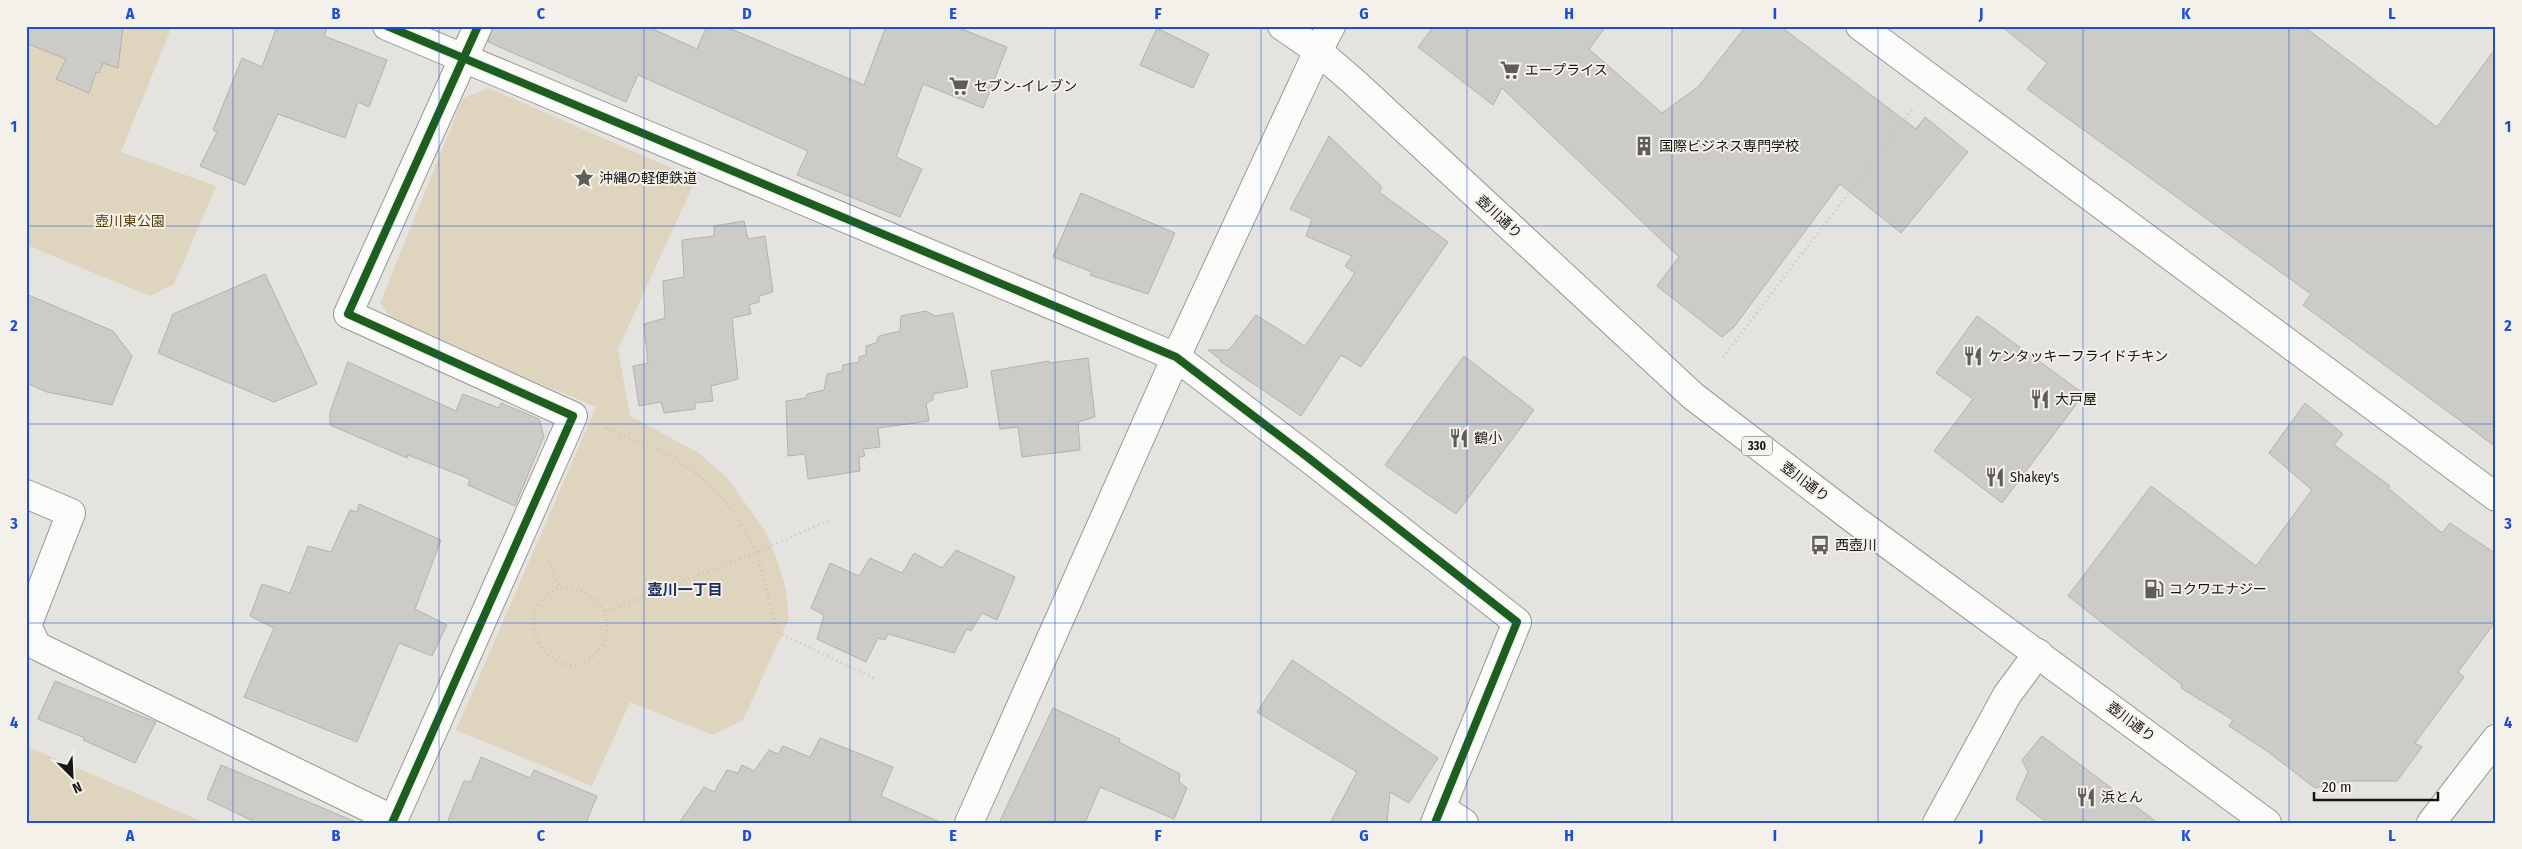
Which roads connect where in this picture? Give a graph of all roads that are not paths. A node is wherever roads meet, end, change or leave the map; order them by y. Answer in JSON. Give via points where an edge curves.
{"nodes":[{"id":1,"x":387,"y":26,"type":"edge"},
{"id":2,"x":478,"y":26,"type":"edge"},
{"id":3,"x":1282,"y":26,"type":"edge"},
{"id":4,"x":1331,"y":26,"type":"edge"},
{"id":5,"x":1860,"y":26,"type":"edge"},
{"id":6,"x":1318,"y":51,"type":"junction"},
{"id":7,"x":464,"y":58,"type":"junction"},
{"id":8,"x":1176,"y":357,"type":"junction"},
{"id":9,"x":26,"y":494,"type":"edge"},
{"id":10,"x":2496,"y":496,"type":"edge"},
{"id":11,"x":2038,"y":653,"type":"junction"},
{"id":12,"x":2496,"y":739,"type":"edge"},
{"id":13,"x":1438,"y":815,"type":"edge"},
{"id":14,"x":393,"y":821,"type":"edge"},
{"id":15,"x":970,"y":823,"type":"edge"},
{"id":16,"x":1464,"y":823,"type":"edge"},
{"id":17,"x":1937,"y":823,"type":"edge"},
{"id":18,"x":2267,"y":823,"type":"edge"},
{"id":19,"x":2432,"y":823,"type":"edge"}],
"edges":[{"from":1,"to":7,"type":"main road"},
{"from":2,"to":7,"type":"main road"},
{"from":3,"to":6,"type":"main road","name":"壺川通り","number":"330"},
{"from":4,"to":6,"type":"main road"},
{"from":5,"to":10,"type":"main road"},
{"from":6,"to":8,"type":"main road"},
{"from":6,"to":11,"type":"main road","name":"壺川通り","number":"330","via":[[1693,396],[1855,520]]},
{"from":7,"to":8,"type":"main road"},
{"from":7,"to":14,"type":"main road","via":[[348,314],[573,416]]},
{"from":8,"to":13,"type":"main road","via":[[1517,622]]},
{"from":8,"to":15,"type":"main road"},
{"from":9,"to":14,"type":"main road","via":[[71,513],[27,626],[37,646]]},
{"from":11,"to":17,"type":"main road","via":[[2007,695]]},
{"from":11,"to":18,"type":"main road","name":"壺川通り","number":"330"},
{"from":12,"to":19,"type":"main road"},
{"from":13,"to":16,"type":"main road"}]}
